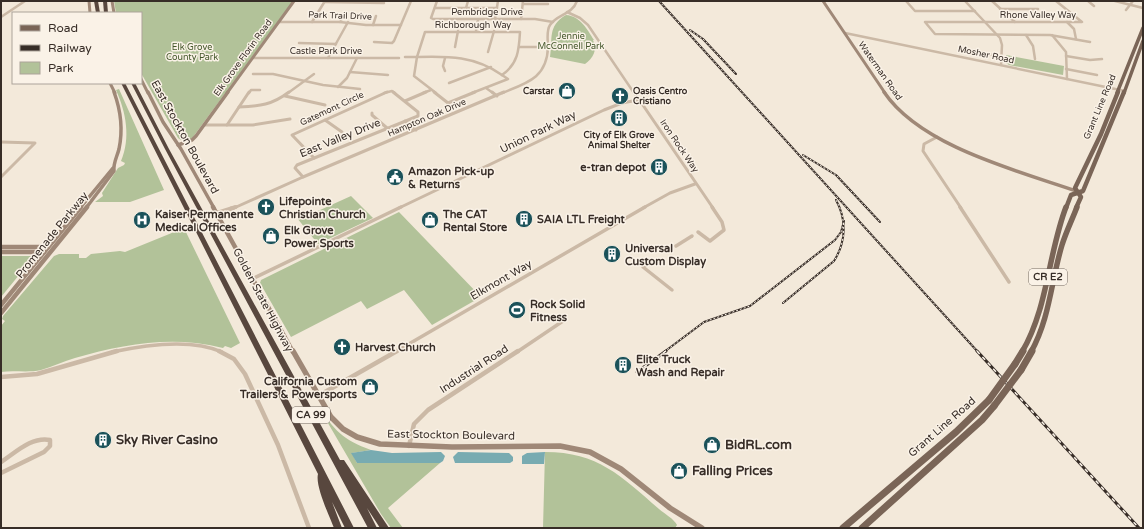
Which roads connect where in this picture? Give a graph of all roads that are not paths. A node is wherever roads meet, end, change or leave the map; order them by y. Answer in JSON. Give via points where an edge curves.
{"nodes":[{"id":1,"x":25,"y":1,"type":"edge"},
{"id":2,"x":89,"y":1,"type":"edge"},
{"id":3,"x":96,"y":1,"type":"edge"},
{"id":4,"x":105,"y":1,"type":"edge"},
{"id":5,"x":112,"y":1,"type":"edge"},
{"id":6,"x":294,"y":1,"type":"edge"},
{"id":7,"x":411,"y":1,"type":"edge"},
{"id":8,"x":437,"y":1,"type":"edge"},
{"id":9,"x":468,"y":1,"type":"edge"},
{"id":10,"x":498,"y":1,"type":"edge"},
{"id":11,"x":577,"y":1,"type":"edge"},
{"id":12,"x":823,"y":1,"type":"edge"},
{"id":13,"x":906,"y":1,"type":"edge"},
{"id":14,"x":965,"y":1,"type":"edge"},
{"id":15,"x":992,"y":1,"type":"edge"},
{"id":16,"x":1056,"y":1,"type":"edge"},
{"id":17,"x":1088,"y":1,"type":"edge"},
{"id":18,"x":1114,"y":1,"type":"edge"},
{"id":19,"x":1132,"y":1,"type":"edge"},
{"id":20,"x":324,"y":2,"type":"edge"},
{"id":21,"x":523,"y":2,"type":"edge"},
{"id":22,"x":384,"y":3,"type":"dead end"},
{"id":23,"x":548,"y":4,"type":"dead end"},
{"id":24,"x":1131,"y":5,"type":"junction"},
{"id":25,"x":1094,"y":6,"type":"dead end"},
{"id":26,"x":435,"y":8,"type":"junction"},
{"id":27,"x":466,"y":8,"type":"junction"},
{"id":28,"x":496,"y":8,"type":"junction"},
{"id":29,"x":1143,"y":8,"type":"edge"},
{"id":30,"x":1000,"y":9,"type":"junction"},
{"id":31,"x":1038,"y":9,"type":"dead end"},
{"id":32,"x":1126,"y":10,"type":"dead end"},
{"id":33,"x":975,"y":11,"type":"junction"},
{"id":34,"x":90,"y":12,"type":"edge"},
{"id":35,"x":98,"y":12,"type":"edge"},
{"id":36,"x":106,"y":12,"type":"edge"},
{"id":37,"x":114,"y":12,"type":"edge"},
{"id":38,"x":567,"y":12,"type":"junction"},
{"id":39,"x":344,"y":15,"type":"dead end"},
{"id":40,"x":376,"y":16,"type":"dead end"},
{"id":41,"x":1,"y":17,"type":"edge"},
{"id":42,"x":495,"y":19,"type":"junction"},
{"id":43,"x":521,"y":19,"type":"junction"},
{"id":44,"x":478,"y":20,"type":"junction"},
{"id":45,"x":279,"y":22,"type":"junction"},
{"id":46,"x":312,"y":22,"type":"junction"},
{"id":47,"x":340,"y":22,"type":"junction"},
{"id":48,"x":348,"y":22,"type":"junction"},
{"id":49,"x":553,"y":22,"type":"junction"},
{"id":50,"x":986,"y":22,"type":"junction"},
{"id":51,"x":1067,"y":22,"type":"junction"},
{"id":52,"x":1015,"y":23,"type":"junction"},
{"id":53,"x":373,"y":25,"type":"junction"},
{"id":54,"x":401,"y":25,"type":"junction"},
{"id":55,"x":1143,"y":28,"type":"edge"},
{"id":56,"x":458,"y":31,"type":"junction"},
{"id":57,"x":476,"y":31,"type":"junction"},
{"id":58,"x":494,"y":31,"type":"junction"},
{"id":59,"x":845,"y":33,"type":"junction"},
{"id":60,"x":967,"y":34,"type":"junction"},
{"id":61,"x":998,"y":35,"type":"junction"},
{"id":62,"x":1026,"y":35,"type":"junction"},
{"id":63,"x":1141,"y":35,"type":"edge"},
{"id":64,"x":1052,"y":36,"type":"junction"},
{"id":65,"x":971,"y":38,"type":"dead end"},
{"id":66,"x":1076,"y":39,"type":"junction"},
{"id":67,"x":1143,"y":41,"type":"edge"},
{"id":68,"x":374,"y":42,"type":"dead end"},
{"id":69,"x":1090,"y":42,"type":"dead end"},
{"id":70,"x":299,"y":43,"type":"dead end"},
{"id":71,"x":336,"y":44,"type":"junction"},
{"id":72,"x":519,"y":47,"type":"junction"},
{"id":73,"x":548,"y":47,"type":"junction"},
{"id":74,"x":455,"y":48,"type":"dead end"},
{"id":75,"x":961,"y":48,"type":"dead end"},
{"id":76,"x":488,"y":52,"type":"dead end"},
{"id":77,"x":1066,"y":56,"type":"junction"},
{"id":78,"x":405,"y":57,"type":"dead end"},
{"id":79,"x":418,"y":57,"type":"junction"},
{"id":80,"x":1002,"y":57,"type":"junction"},
{"id":81,"x":253,"y":58,"type":"junction"},
{"id":82,"x":328,"y":58,"type":"junction"},
{"id":83,"x":357,"y":58,"type":"junction"},
{"id":84,"x":400,"y":58,"type":"dead end"},
{"id":85,"x":445,"y":58,"type":"junction"},
{"id":86,"x":1035,"y":59,"type":"dead end"},
{"id":87,"x":1102,"y":59,"type":"dead end"},
{"id":88,"x":1002,"y":65,"type":"junction"},
{"id":89,"x":491,"y":68,"type":"junction"},
{"id":90,"x":1066,"y":69,"type":"junction"},
{"id":91,"x":445,"y":71,"type":"dead end"},
{"id":92,"x":350,"y":72,"type":"junction"},
{"id":93,"x":253,"y":74,"type":"dead end"},
{"id":94,"x":314,"y":74,"type":"dead end"},
{"id":95,"x":388,"y":75,"type":"dead end"},
{"id":96,"x":502,"y":75,"type":"junction"},
{"id":97,"x":1097,"y":75,"type":"dead end"},
{"id":98,"x":1067,"y":79,"type":"junction"},
{"id":99,"x":142,"y":81,"type":"edge"},
{"id":100,"x":302,"y":81,"type":"junction"},
{"id":101,"x":449,"y":83,"type":"dead end"},
{"id":102,"x":110,"y":84,"type":"edge"},
{"id":103,"x":124,"y":84,"type":"edge"},
{"id":104,"x":134,"y":84,"type":"edge"},
{"id":105,"x":338,"y":87,"type":"junction"},
{"id":106,"x":486,"y":88,"type":"junction"},
{"id":107,"x":360,"y":89,"type":"dead end"},
{"id":108,"x":260,"y":90,"type":"dead end"},
{"id":109,"x":431,"y":90,"type":"junction"},
{"id":110,"x":1122,"y":91,"type":"junction"},
{"id":111,"x":285,"y":96,"type":"junction"},
{"id":112,"x":497,"y":96,"type":"junction"},
{"id":113,"x":638,"y":100,"type":"junction"},
{"id":114,"x":405,"y":101,"type":"junction"},
{"id":115,"x":325,"y":105,"type":"dead end"},
{"id":116,"x":239,"y":107,"type":"junction"},
{"id":117,"x":372,"y":113,"type":"dead end"},
{"id":118,"x":290,"y":119,"type":"dead end"},
{"id":119,"x":325,"y":120,"type":"junction"},
{"id":120,"x":405,"y":121,"type":"junction"},
{"id":121,"x":205,"y":125,"type":"junction"},
{"id":122,"x":227,"y":125,"type":"junction"},
{"id":123,"x":388,"y":128,"type":"junction"},
{"id":124,"x":416,"y":130,"type":"junction"},
{"id":125,"x":342,"y":132,"type":"dead end"},
{"id":126,"x":937,"y":138,"type":"junction"},
{"id":127,"x":1,"y":143,"type":"edge"},
{"id":128,"x":179,"y":146,"type":"junction"},
{"id":129,"x":314,"y":158,"type":"junction"},
{"id":130,"x":113,"y":168,"type":"junction"},
{"id":131,"x":1,"y":177,"type":"edge"},
{"id":132,"x":303,"y":177,"type":"junction"},
{"id":133,"x":101,"y":183,"type":"junction"},
{"id":134,"x":695,"y":184,"type":"junction"},
{"id":135,"x":1079,"y":192,"type":"junction"},
{"id":136,"x":96,"y":197,"type":"junction"},
{"id":137,"x":89,"y":198,"type":"junction"},
{"id":138,"x":83,"y":213,"type":"junction"},
{"id":139,"x":217,"y":214,"type":"junction"},
{"id":140,"x":698,"y":232,"type":"dead end"},
{"id":141,"x":692,"y":236,"type":"dead end"},
{"id":142,"x":676,"y":246,"type":"dead end"},
{"id":143,"x":48,"y":247,"type":"junction"},
{"id":144,"x":1,"y":248,"type":"edge"},
{"id":145,"x":1,"y":252,"type":"edge"},
{"id":146,"x":44,"y":252,"type":"junction"},
{"id":147,"x":652,"y":260,"type":"dead end"},
{"id":148,"x":252,"y":279,"type":"junction"},
{"id":149,"x":1009,"y":282,"type":"dead end"},
{"id":150,"x":672,"y":290,"type":"dead end"},
{"id":151,"x":10,"y":294,"type":"junction"},
{"id":152,"x":1,"y":305,"type":"edge"},
{"id":153,"x":1,"y":310,"type":"edge"},
{"id":154,"x":1,"y":313,"type":"edge"},
{"id":155,"x":566,"y":319,"type":"dead end"},
{"id":156,"x":1,"y":377,"type":"edge"},
{"id":157,"x":318,"y":396,"type":"junction"},
{"id":158,"x":323,"y":436,"type":"junction"},
{"id":159,"x":408,"y":446,"type":"junction"},
{"id":160,"x":1,"y":462,"type":"edge"},
{"id":161,"x":320,"y":470,"type":"junction"},
{"id":162,"x":1,"y":473,"type":"edge"},
{"id":163,"x":308,"y":528,"type":"edge"},
{"id":164,"x":338,"y":528,"type":"edge"},
{"id":165,"x":350,"y":528,"type":"edge"},
{"id":166,"x":373,"y":528,"type":"edge"},
{"id":167,"x":385,"y":528,"type":"edge"},
{"id":168,"x":702,"y":528,"type":"edge"},
{"id":169,"x":843,"y":528,"type":"edge"},
{"id":170,"x":862,"y":528,"type":"edge"}],
"edges":[{"from":1,"to":41,"type":"street"},
{"from":2,"to":34,"type":"main road"},
{"from":3,"to":35,"type":"highway"},
{"from":4,"to":36,"type":"highway"},
{"from":5,"to":37,"type":"main road"},
{"from":6,"to":45,"type":"main road","name":"Elk Grove Florin Road"},
{"from":7,"to":54,"type":"street"},
{"from":8,"to":26,"type":"street"},
{"from":9,"to":27,"type":"street"},
{"from":10,"to":28,"type":"street"},
{"from":11,"to":38,"type":"street","via":[[573,9]]},
{"from":12,"to":59,"type":"main road","name":"Waterman Road"},
{"from":13,"to":33,"type":"street","via":[[915,11]]},
{"from":14,"to":33,"type":"street"},
{"from":15,"to":30,"type":"street"},
{"from":16,"to":51,"type":"street","name":"Rhone Valley Way","via":[[1082,22]]},
{"from":17,"to":25,"type":"street"},
{"from":18,"to":24,"type":"street"},
{"from":19,"to":24,"type":"street"},
{"from":20,"to":22,"type":"street"},
{"from":20,"to":46,"type":"street"},
{"from":21,"to":23,"type":"street"},
{"from":21,"to":43,"type":"street"},
{"from":24,"to":29,"type":"street"},
{"from":24,"to":32,"type":"street"},
{"from":26,"to":27,"type":"street"},
{"from":26,"to":44,"type":"street","name":"Pembridge Drive","via":[[431,18],[433,19]]},
{"from":27,"to":28,"type":"street"},
{"from":28,"to":42,"type":"street"},
{"from":30,"to":31,"type":"street"},
{"from":30,"to":52,"type":"street"},
{"from":33,"to":50,"type":"street"},
{"from":38,"to":49,"type":"street"},
{"from":38,"to":113,"type":"street","name":"Iron Rock Way","via":[[588,25]]},
{"from":39,"to":47,"type":"street"},
{"from":40,"to":53,"type":"street"},
{"from":42,"to":43,"type":"street","name":"Pembridge Drive"},
{"from":42,"to":44,"type":"street","name":"Pembridge Drive"},
{"from":43,"to":49,"type":"street","name":"Pembridge Drive"},
{"from":44,"to":57,"type":"street"},
{"from":45,"to":46,"type":"street","name":"Park Trail Drive"},
{"from":45,"to":81,"type":"main road","name":"Elk Grove Florin Road"},
{"from":46,"to":47,"type":"street","name":"Park Trail Drive"},
{"from":47,"to":48,"type":"street","name":"Park Trail Drive"},
{"from":48,"to":53,"type":"street","name":"Park Trail Drive"},
{"from":48,"to":71,"type":"street"},
{"from":49,"to":73,"type":"street","name":"Hampton Oak Drive","via":[[548,30]]},
{"from":50,"to":52,"type":"street","name":"Rhone Valley Way"},
{"from":50,"to":60,"type":"street","name":"Rhone Valley Way","via":[[924,22],[935,34]]},
{"from":50,"to":61,"type":"street"},
{"from":51,"to":52,"type":"street","name":"Rhone Valley Way"},
{"from":51,"to":66,"type":"street","via":[[1074,29]]},
{"from":53,"to":54,"type":"street","name":"Park Trail Drive"},
{"from":54,"to":68,"type":"street","via":[[392,43]]},
{"from":55,"to":63,"type":"main road","name":"Grant Line Road","number":"CR E2"},
{"from":56,"to":57,"type":"street","name":"Richborough Way"},
{"from":56,"to":74,"type":"street"},
{"from":56,"to":79,"type":"street","name":"Richborough Way","via":[[425,32]]},
{"from":57,"to":58,"type":"street","name":"Richborough Way"},
{"from":58,"to":72,"type":"street","name":"Richborough Way","via":[[520,32]]},
{"from":58,"to":76,"type":"street"},
{"from":59,"to":88,"type":"street","name":"Mosher Road"},
{"from":59,"to":126,"type":"main road","name":"Waterman Road","via":[[895,107]]},
{"from":60,"to":61,"type":"street"},
{"from":60,"to":65,"type":"street"},
{"from":61,"to":62,"type":"street"},
{"from":61,"to":80,"type":"street","via":[[1002,43]]},
{"from":62,"to":64,"type":"street"},
{"from":62,"to":86,"type":"street","via":[[1033,46]]},
{"from":63,"to":110,"type":"main road","name":"Grant Line Road","number":"CR E2"},
{"from":64,"to":66,"type":"street"},
{"from":64,"to":77,"type":"street"},
{"from":66,"to":69,"type":"street"},
{"from":67,"to":110,"type":"main road","name":"Grant Line Road","number":"CR E2"},
{"from":70,"to":71,"type":"street"},
{"from":71,"to":82,"type":"street"},
{"from":72,"to":73,"type":"street"},
{"from":72,"to":96,"type":"street","via":[[515,65]]},
{"from":73,"to":112,"type":"street","name":"Hampton Oak Drive","via":[[546,62],[539,75],[526,84]]},
{"from":75,"to":80,"type":"street"},
{"from":77,"to":87,"type":"street","via":[[1087,60]]},
{"from":77,"to":90,"type":"street"},
{"from":78,"to":79,"type":"street"},
{"from":79,"to":85,"type":"street"},
{"from":79,"to":109,"type":"street","via":[[414,76]]},
{"from":80,"to":88,"type":"street"},
{"from":81,"to":82,"type":"street","name":"Castle Park Drive"},
{"from":81,"to":121,"type":"main road","name":"Elk Grove Florin Road"},
{"from":82,"to":83,"type":"street","name":"Castle Park Drive"},
{"from":83,"to":84,"type":"street","name":"Castle Park Drive"},
{"from":83,"to":92,"type":"street"},
{"from":85,"to":89,"type":"street","via":[[472,60]]},
{"from":85,"to":91,"type":"street"},
{"from":88,"to":98,"type":"street","name":"Mosher Road"},
{"from":89,"to":96,"type":"street"},
{"from":89,"to":101,"type":"street"},
{"from":90,"to":97,"type":"street"},
{"from":90,"to":98,"type":"street"},
{"from":92,"to":95,"type":"street"},
{"from":92,"to":105,"type":"street"},
{"from":93,"to":100,"type":"street","via":[[277,73]]},
{"from":94,"to":100,"type":"street"},
{"from":96,"to":106,"type":"street","via":[[508,79]]},
{"from":98,"to":110,"type":"street","name":"Mosher Road"},
{"from":99,"to":128,"type":"main road","name":"East Stockton Boulevard","via":[[163,122]]},
{"from":100,"to":105,"type":"street"},
{"from":100,"to":111,"type":"street"},
{"from":102,"to":130,"type":"main road","name":"Promenade Parkway","via":[[117,97],[122,132]]},
{"from":103,"to":161,"type":"highway","number":"CA 99"},
{"from":104,"to":158,"type":"highway","name":"Golden State Highway","number":"CA 99"},
{"from":105,"to":107,"type":"street"},
{"from":106,"to":109,"type":"street","via":[[448,103]]},
{"from":106,"to":112,"type":"street"},
{"from":108,"to":116,"type":"street","via":[[251,90]]},
{"from":109,"to":114,"type":"street"},
{"from":110,"to":135,"type":"main road","name":"Grant Line Road","number":"CR E2","via":[[1083,191]]},
{"from":110,"to":135,"type":"main road","name":"Grant Line Road","number":"CR E2","via":[[1075,188]]},
{"from":111,"to":115,"type":"street"},
{"from":111,"to":116,"type":"street","via":[[264,105]]},
{"from":112,"to":124,"type":"street","name":"Hampton Oak Drive"},
{"from":113,"to":134,"type":"street","name":"Iron Rock Way"},
{"from":113,"to":148,"type":"street","name":"Union Park Way","via":[[604,110]]},
{"from":114,"to":119,"type":"street","name":"Gatemont Circle","via":[[392,91],[387,92]]},
{"from":114,"to":120,"type":"street","name":"East Valley Drive","via":[[418,112],[418,116]]},
{"from":116,"to":122,"type":"street"},
{"from":117,"to":123,"type":"street"},
{"from":118,"to":122,"type":"street","via":[[256,125]]},
{"from":119,"to":125,"type":"street"},
{"from":119,"to":129,"type":"street","name":"Gatemont Circle","via":[[292,135]]},
{"from":120,"to":123,"type":"street","name":"East Valley Drive"},
{"from":120,"to":124,"type":"street"},
{"from":121,"to":122,"type":"street"},
{"from":121,"to":128,"type":"main road","name":"Elk Grove Florin Road","via":[[194,141]]},
{"from":123,"to":129,"type":"street","name":"East Valley Drive"},
{"from":124,"to":132,"type":"street","name":"Hampton Oak Drive"},
{"from":126,"to":135,"type":"main road","name":"Waterman Road","via":[[983,158]]},
{"from":126,"to":149,"type":"street","via":[[924,144],[923,151]]},
{"from":127,"to":131,"type":"street","via":[[35,143]]},
{"from":128,"to":139,"type":"main road","name":"East Stockton Boulevard"},
{"from":129,"to":132,"type":"street","name":"East Valley Drive","via":[[295,168]]},
{"from":130,"to":133,"type":"main road","name":"Promenade Parkway","via":[[108,171]]},
{"from":130,"to":136,"type":"main road","name":"Promenade Parkway","via":[[114,171]]},
{"from":132,"to":139,"type":"street","name":"Hampton Oak Drive"},
{"from":133,"to":136,"type":"main road"},
{"from":133,"to":137,"type":"main road","name":"Promenade Parkway"},
{"from":134,"to":140,"type":"street","name":"Iron Rock Way","via":[[722,222],[724,230],[710,241]]},
{"from":134,"to":157,"type":"street","name":"Elkmont Way","via":[[670,193]]},
{"from":135,"to":169,"type":"main road","name":"Grant Line Road","number":"CR E2","bridge":true,"via":[[1071,195],[1057,235],[1036,324],[1015,364],[988,400],[956,432]]},
{"from":135,"to":170,"type":"main road","name":"Grant Line Road","number":"CR E2","bridge":true,"via":[[1081,197],[1062,245],[1045,321],[1038,340],[1021,370],[982,420]]},
{"from":136,"to":138,"type":"main road","name":"Promenade Parkway"},
{"from":137,"to":138,"type":"main road"},
{"from":137,"to":143,"type":"main road","name":"Promenade Parkway"},
{"from":138,"to":154,"type":"main road","name":"Promenade Parkway"},
{"from":139,"to":148,"type":"main road","name":"East Stockton Boulevard"},
{"from":141,"to":142,"type":"street"},
{"from":143,"to":144,"type":"main road"},
{"from":143,"to":146,"type":"main road","name":"Promenade Parkway"},
{"from":145,"to":146,"type":"main road"},
{"from":146,"to":151,"type":"main road","name":"Promenade Parkway"},
{"from":147,"to":150,"type":"street","via":[[643,267]]},
{"from":148,"to":157,"type":"main road","name":"East Stockton Boulevard"},
{"from":151,"to":152,"type":"main road","name":"Promenade Parkway"},
{"from":151,"to":153,"type":"main road","via":[[10,299]]},
{"from":155,"to":159,"type":"street","name":"Industrial Road","via":[[428,410],[414,424]]},
{"from":156,"to":163,"type":"street","via":[[38,374],[102,354],[151,346],[195,346],[224,353],[234,359],[243,370],[267,419],[287,464]]},
{"from":157,"to":159,"type":"main road","name":"East Stockton Boulevard","via":[[331,416],[350,433],[369,442]]},
{"from":158,"to":166,"type":"highway","name":"Golden State Highway","number":"CA 99"},
{"from":158,"to":167,"type":"highway"},
{"from":159,"to":168,"type":"main road","name":"East Stockton Boulevard","via":[[560,446],[590,452],[621,469],[670,508]]},
{"from":160,"to":162,"type":"street","via":[[33,442],[50,440],[50,446],[44,452]]},
{"from":161,"to":164,"type":"highway","via":[[322,486]]},
{"from":161,"to":165,"type":"highway","number":"CA 99"}]}
